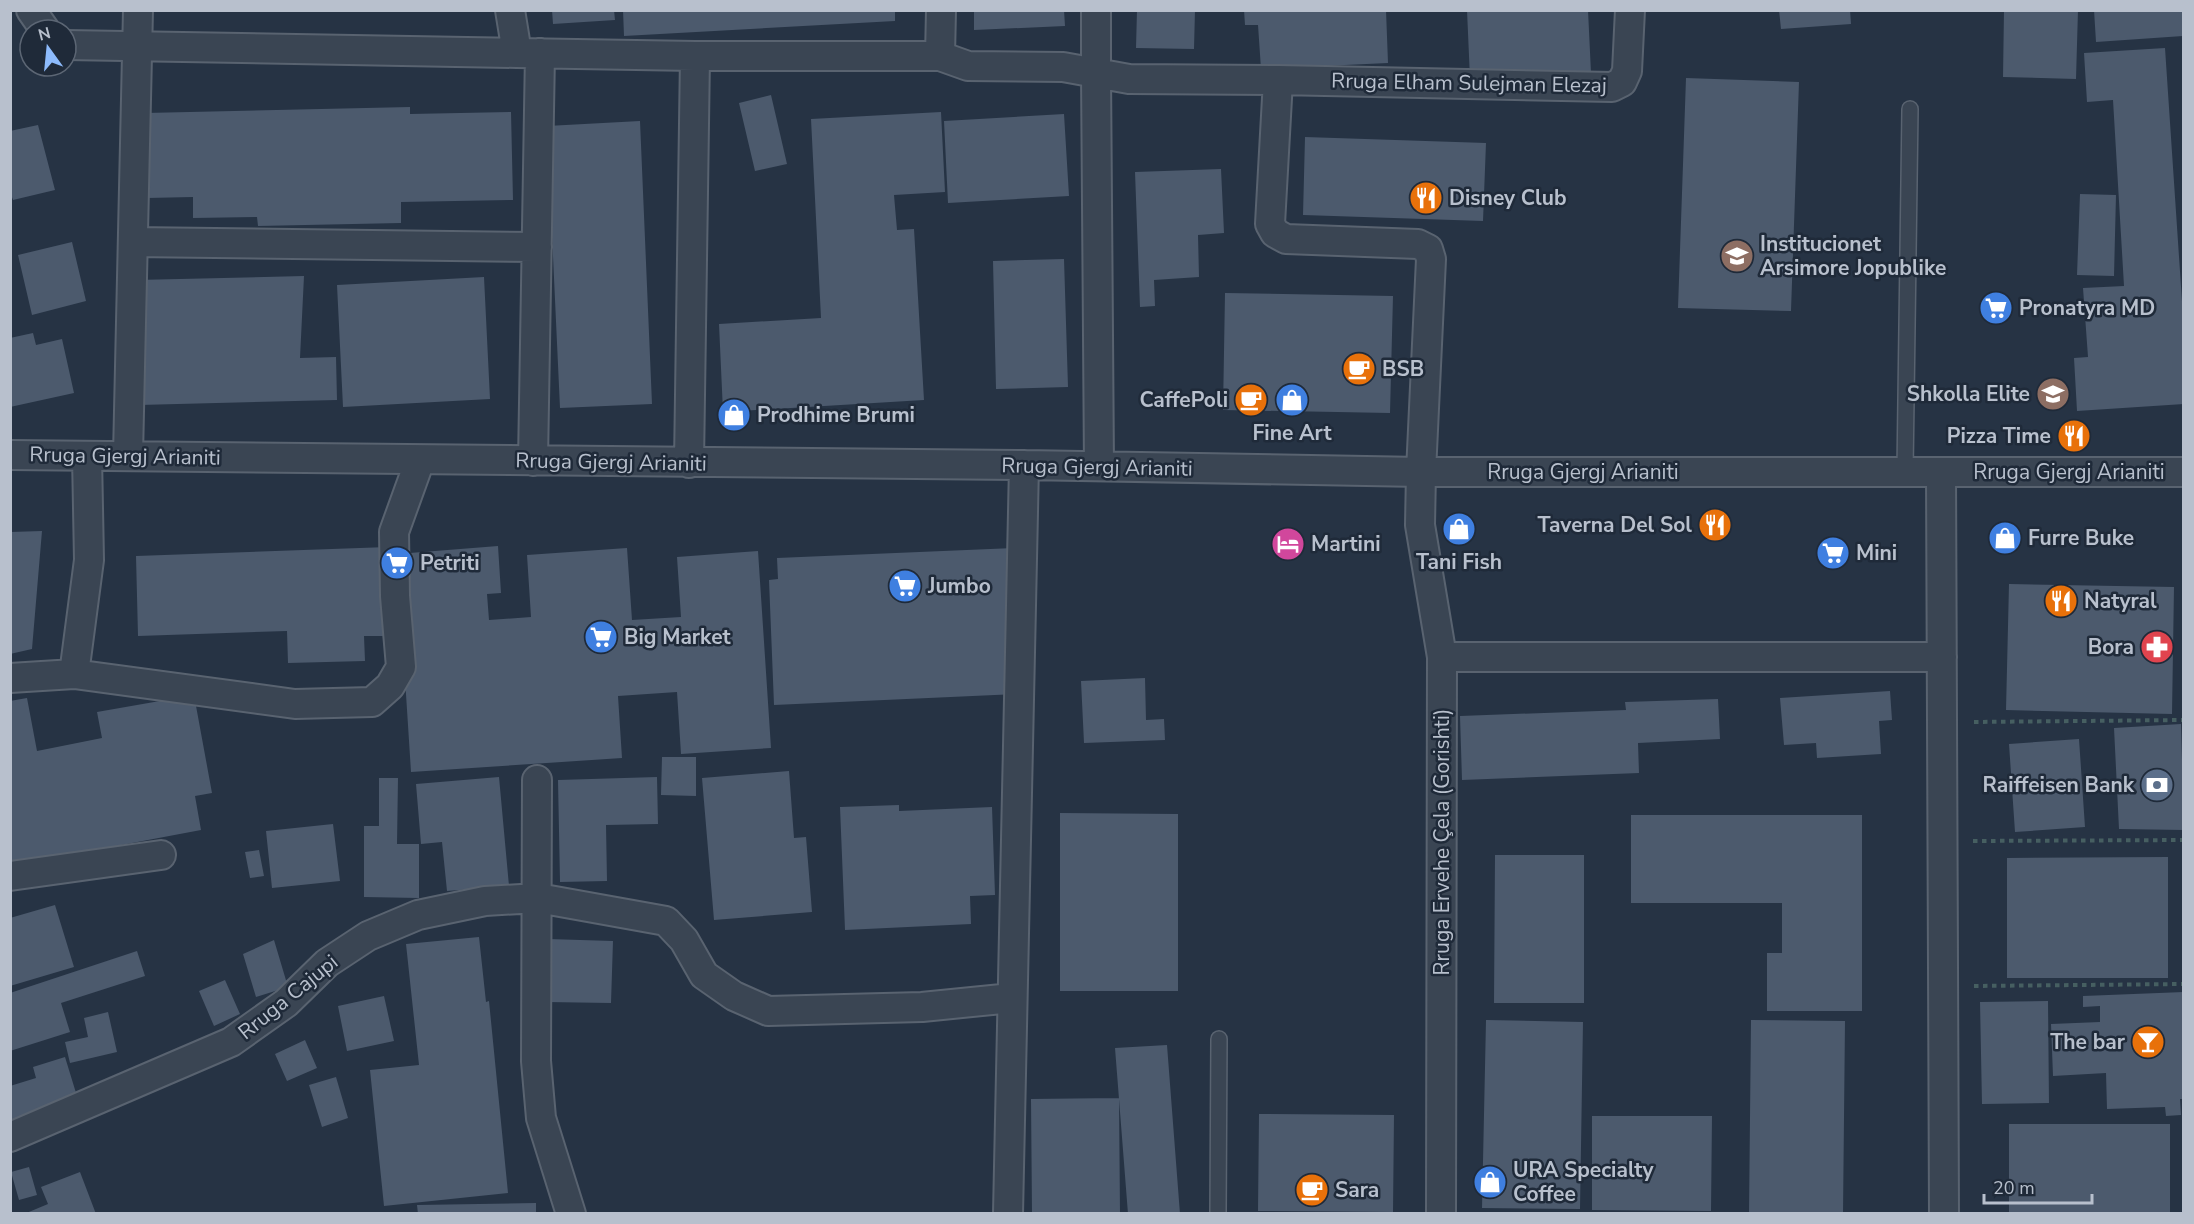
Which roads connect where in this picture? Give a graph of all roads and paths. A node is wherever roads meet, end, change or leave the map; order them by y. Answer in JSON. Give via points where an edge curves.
{"nodes":[{"id":1,"x":138,"y":10,"type":"edge"},
{"id":2,"x":510,"y":10,"type":"edge"},
{"id":3,"x":941,"y":10,"type":"edge"},
{"id":4,"x":1096,"y":10,"type":"edge"},
{"id":5,"x":1630,"y":10,"type":"edge"},
{"id":6,"x":78,"y":45,"type":"edge"},
{"id":7,"x":137,"y":46,"type":"junction"},
{"id":8,"x":528,"y":53,"type":"junction"},
{"id":9,"x":695,"y":56,"type":"junction"},
{"id":10,"x":940,"y":56,"type":"junction"},
{"id":11,"x":1096,"y":72,"type":"junction"},
{"id":12,"x":1278,"y":80,"type":"junction"},
{"id":13,"x":1910,"y":109,"type":"dead end"},
{"id":14,"x":133,"y":242,"type":"junction"},
{"id":15,"x":537,"y":247,"type":"junction"},
{"id":16,"x":10,"y":455,"type":"edge"},
{"id":17,"x":87,"y":456,"type":"junction"},
{"id":18,"x":128,"y":456,"type":"junction"},
{"id":19,"x":420,"y":460,"type":"junction"},
{"id":20,"x":533,"y":461,"type":"junction"},
{"id":21,"x":689,"y":463,"type":"junction"},
{"id":22,"x":1024,"y":465,"type":"junction"},
{"id":23,"x":1099,"y":466,"type":"junction"},
{"id":24,"x":1420,"y":472,"type":"junction"},
{"id":25,"x":1905,"y":472,"type":"junction"},
{"id":26,"x":1941,"y":472,"type":"junction"},
{"id":27,"x":2184,"y":472,"type":"edge"},
{"id":28,"x":1442,"y":657,"type":"junction"},
{"id":29,"x":1942,"y":657,"type":"junction"},
{"id":30,"x":74,"y":674,"type":"junction"},
{"id":31,"x":10,"y":678,"type":"edge"},
{"id":32,"x":2184,"y":720,"type":"edge"},
{"id":33,"x":1943,"y":722,"type":"junction"},
{"id":34,"x":537,"y":780,"type":"dead end"},
{"id":35,"x":2184,"y":840,"type":"edge"},
{"id":36,"x":1943,"y":841,"type":"junction"},
{"id":37,"x":161,"y":855,"type":"dead end"},
{"id":38,"x":10,"y":876,"type":"edge"},
{"id":39,"x":538,"y":898,"type":"junction"},
{"id":40,"x":2184,"y":984,"type":"edge"},
{"id":41,"x":1944,"y":986,"type":"junction"},
{"id":42,"x":1012,"y":998,"type":"junction"},
{"id":43,"x":1219,"y":1039,"type":"dead end"},
{"id":44,"x":10,"y":1137,"type":"edge"},
{"id":45,"x":571,"y":1214,"type":"edge"},
{"id":46,"x":1008,"y":1214,"type":"edge"},
{"id":47,"x":1218,"y":1214,"type":"edge"},
{"id":48,"x":1441,"y":1214,"type":"edge"},
{"id":49,"x":1944,"y":1214,"type":"edge"}],
"edges":[{"from":1,"to":7,"type":"street"},
{"from":2,"to":8,"type":"street"},
{"from":3,"to":10,"type":"street"},
{"from":4,"to":11,"type":"street"},
{"from":5,"to":12,"type":"street","name":"Rruga Elham Sulejman Elezaj","via":[[1627,71],[1622,82],[1612,87]]},
{"from":6,"to":7,"type":"street","name":"Rruga Elham Sulejman Elezaj"},
{"from":7,"to":8,"type":"street","name":"Rruga Elham Sulejman Elezaj"},
{"from":7,"to":14,"type":"street"},
{"from":8,"to":9,"type":"street","name":"Rruga Elham Sulejman Elezaj"},
{"from":8,"to":15,"type":"street"},
{"from":9,"to":10,"type":"street","name":"Rruga Elham Sulejman Elezaj"},
{"from":9,"to":21,"type":"street"},
{"from":10,"to":11,"type":"street","name":"Rruga Elham Sulejman Elezaj","via":[[968,66],[1063,67]]},
{"from":11,"to":12,"type":"street","name":"Rruga Elham Sulejman Elezaj","via":[[1129,80]]},
{"from":11,"to":23,"type":"street"},
{"from":12,"to":24,"type":"street","name":"Rruga Ervehe Çela (Gorishti)","via":[[1270,224],[1275,233],[1286,239],[1418,244],[1428,249],[1431,259]]},
{"from":13,"to":25,"type":"lane"},
{"from":14,"to":15,"type":"street"},
{"from":14,"to":18,"type":"street"},
{"from":15,"to":20,"type":"street"},
{"from":16,"to":17,"type":"street","name":"Rruga Gjergj Arianiti"},
{"from":17,"to":18,"type":"street","name":"Rruga Gjergj Arianiti"},
{"from":17,"to":30,"type":"street","via":[[89,560]]},
{"from":18,"to":19,"type":"street","name":"Rruga Gjergj Arianiti"},
{"from":19,"to":20,"type":"street","name":"Rruga Gjergj Arianiti"},
{"from":19,"to":30,"type":"street","via":[[394,532],[401,666],[390,686],[372,702],[295,704]]},
{"from":20,"to":21,"type":"street","name":"Rruga Gjergj Arianiti"},
{"from":21,"to":22,"type":"street","name":"Rruga Gjergj Arianiti"},
{"from":22,"to":23,"type":"street","name":"Rruga Gjergj Arianiti"},
{"from":22,"to":42,"type":"street"},
{"from":23,"to":24,"type":"street","name":"Rruga Gjergj Arianiti"},
{"from":24,"to":25,"type":"street","name":"Rruga Gjergj Arianiti"},
{"from":24,"to":28,"type":"street","name":"Rruga Ervehe Çela (Gorishti)","via":[[1420,525]]},
{"from":25,"to":26,"type":"street","name":"Rruga Gjergj Arianiti"},
{"from":26,"to":27,"type":"street","name":"Rruga Gjergj Arianiti"},
{"from":26,"to":29,"type":"street"},
{"from":28,"to":29,"type":"street"},
{"from":28,"to":48,"type":"street","name":"Rruga Ervehe Çela (Gorishti)"},
{"from":29,"to":33,"type":"street"},
{"from":30,"to":31,"type":"street"},
{"from":32,"to":33,"type":"path"},
{"from":33,"to":36,"type":"street"},
{"from":34,"to":39,"type":"street"},
{"from":35,"to":36,"type":"path"},
{"from":36,"to":41,"type":"street"},
{"from":37,"to":38,"type":"street"},
{"from":39,"to":42,"type":"street","name":"Rruga Cajupi","via":[[666,921],[684,940],[704,975],[734,996],[768,1011],[922,1007]]},
{"from":39,"to":44,"type":"street","name":"Rruga Cajupi","via":[[485,901],[418,915],[368,936],[327,963],[286,1003],[231,1042]]},
{"from":39,"to":45,"type":"street","via":[[536,1061],[541,1118]]},
{"from":40,"to":41,"type":"path"},
{"from":41,"to":49,"type":"street"},
{"from":42,"to":46,"type":"street"},
{"from":43,"to":47,"type":"lane"}]}
